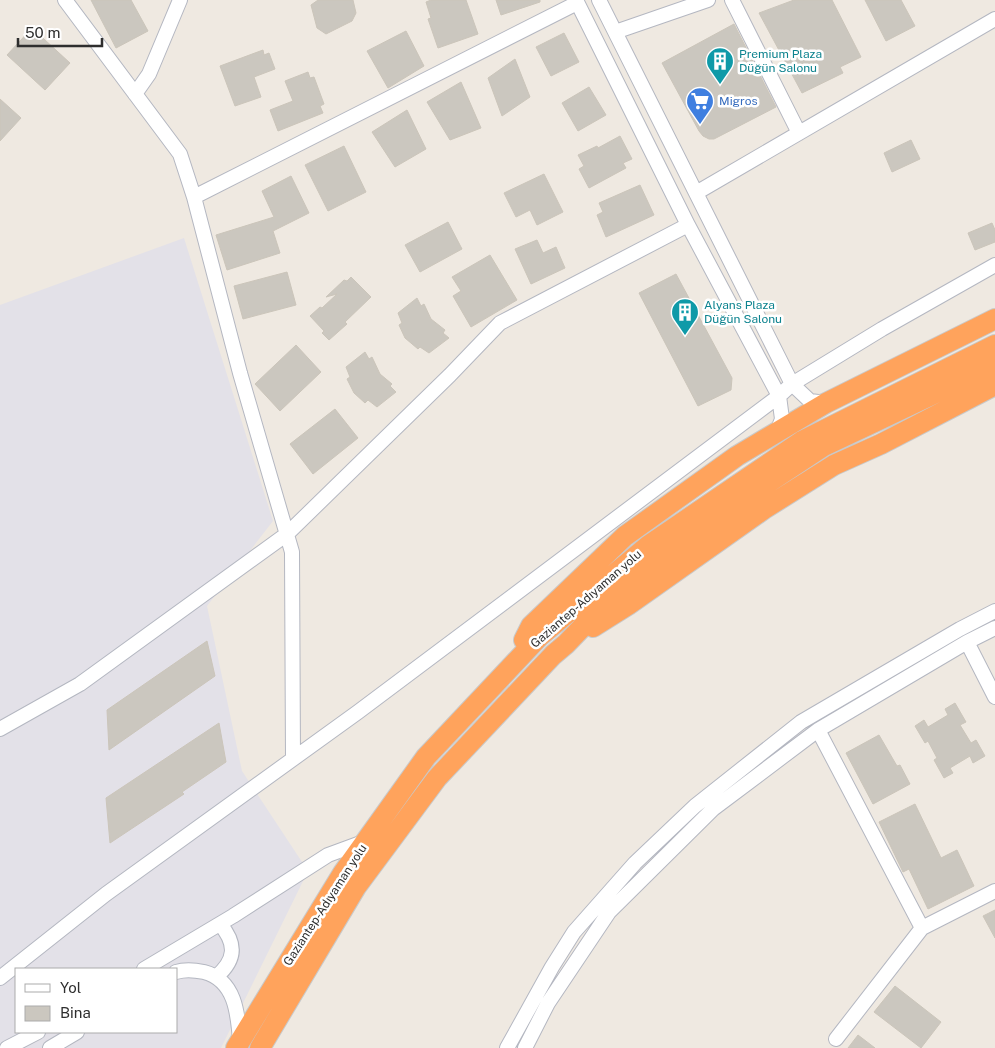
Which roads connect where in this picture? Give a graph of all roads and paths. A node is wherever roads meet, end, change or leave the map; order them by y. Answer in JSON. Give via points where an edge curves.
{"nodes":[{"id":1,"x":64,"y":0,"type":"edge"},
{"id":2,"x":180,"y":0,"type":"edge"},
{"id":3,"x":599,"y":0,"type":"edge"},
{"id":4,"x":708,"y":0,"type":"edge"},
{"id":5,"x":732,"y":0,"type":"edge"},
{"id":6,"x":576,"y":1,"type":"edge"},
{"id":7,"x":995,"y":19,"type":"edge"},
{"id":8,"x":615,"y":32,"type":"junction"},
{"id":9,"x":135,"y":94,"type":"junction"},
{"id":10,"x":799,"y":133,"type":"junction"},
{"id":11,"x":696,"y":193,"type":"junction"},
{"id":12,"x":194,"y":197,"type":"junction"},
{"id":13,"x":688,"y":225,"type":"junction"},
{"id":14,"x":995,"y":265,"type":"edge"},
{"id":15,"x":995,"y":319,"type":"edge"},
{"id":16,"x":995,"y":345,"type":"edge"},
{"id":17,"x":995,"y":365,"type":"edge"},
{"id":18,"x":792,"y":384,"type":"junction"},
{"id":19,"x":995,"y":385,"type":"edge"},
{"id":20,"x":779,"y":396,"type":"junction"},
{"id":21,"x":826,"y":404,"type":"junction"},
{"id":22,"x":777,"y":432,"type":"junction"},
{"id":23,"x":286,"y":534,"type":"junction"},
{"id":24,"x":995,"y":611,"type":"edge"},
{"id":25,"x":995,"y":628,"type":"edge"},
{"id":26,"x":967,"y":642,"type":"junction"},
{"id":27,"x":566,"y":644,"type":"junction"},
{"id":28,"x":509,"y":669,"type":"junction"},
{"id":29,"x":995,"y":697,"type":"edge"},
{"id":30,"x":0,"y":729,"type":"edge"},
{"id":31,"x":818,"y":730,"type":"junction"},
{"id":32,"x":294,"y":759,"type":"junction"},
{"id":33,"x":367,"y":841,"type":"junction"},
{"id":34,"x":995,"y":891,"type":"edge"},
{"id":35,"x":220,"y":924,"type":"junction"},
{"id":36,"x":922,"y":928,"type":"junction"},
{"id":37,"x":146,"y":968,"type":"edge"},
{"id":38,"x":178,"y":971,"type":"edge"},
{"id":39,"x":216,"y":977,"type":"junction"},
{"id":40,"x":0,"y":978,"type":"edge"},
{"id":41,"x":36,"y":1033,"type":"edge"},
{"id":42,"x":76,"y":1033,"type":"edge"},
{"id":43,"x":836,"y":1040,"type":"dead end"},
{"id":44,"x":238,"y":1044,"type":"edge"},
{"id":45,"x":6,"y":1048,"type":"edge"},
{"id":46,"x":50,"y":1048,"type":"edge"},
{"id":47,"x":260,"y":1048,"type":"edge"},
{"id":48,"x":507,"y":1048,"type":"edge"},
{"id":49,"x":525,"y":1048,"type":"edge"}],
"edges":[{"from":1,"to":9,"type":"street"},
{"from":2,"to":9,"type":"street","via":[[149,74]]},
{"from":3,"to":8,"type":"street"},
{"from":4,"to":8,"type":"street"},
{"from":5,"to":10,"type":"street"},
{"from":6,"to":12,"type":"street"},
{"from":6,"to":13,"type":"street"},
{"from":7,"to":10,"type":"street"},
{"from":8,"to":11,"type":"street"},
{"from":9,"to":12,"type":"street","via":[[180,154]]},
{"from":10,"to":11,"type":"street"},
{"from":11,"to":18,"type":"street"},
{"from":12,"to":23,"type":"street"},
{"from":13,"to":20,"type":"street"},
{"from":13,"to":23,"type":"street","via":[[500,323]]},
{"from":14,"to":18,"type":"street"},
{"from":15,"to":21,"type":"highway"},
{"from":16,"to":28,"type":"highway","name":"Gaziantep-Adıyaman yolu","via":[[802,441],[649,545],[540,636]]},
{"from":17,"to":27,"type":"highway","name":"Gaziantep-Adıyaman yolu","via":[[824,446],[621,587]]},
{"from":18,"to":20,"type":"street"},
{"from":18,"to":21,"type":"street","via":[[810,401]]},
{"from":19,"to":27,"type":"highway","via":[[834,465]]},
{"from":20,"to":22,"type":"street","via":[[782,419]]},
{"from":20,"to":32,"type":"street"},
{"from":21,"to":22,"type":"highway"},
{"from":22,"to":28,"type":"highway","via":[[737,456],[625,536],[531,626]]},
{"from":23,"to":30,"type":"street","via":[[80,684]]},
{"from":23,"to":32,"type":"street","via":[[292,552]]},
{"from":24,"to":48,"type":"street","via":[[801,722],[695,806],[635,863],[574,932]]},
{"from":25,"to":26,"type":"street"},
{"from":26,"to":29,"type":"street"},
{"from":26,"to":31,"type":"street"},
{"from":27,"to":47,"type":"highway","name":"Gaziantep-Adıyaman yolu","via":[[437,778],[356,887]]},
{"from":28,"to":33,"type":"highway","name":"Gaziantep-Adıyaman yolu","via":[[426,757]]},
{"from":31,"to":36,"type":"street"},
{"from":31,"to":49,"type":"street","via":[[713,809],[609,912],[548,1003]]},
{"from":32,"to":40,"type":"street","via":[[106,894]]},
{"from":33,"to":35,"type":"street","via":[[328,855]]},
{"from":33,"to":44,"type":"highway","name":"Gaziantep-Adıyaman yolu","via":[[343,873]]},
{"from":34,"to":36,"type":"street"},
{"from":35,"to":37,"type":"street"},
{"from":35,"to":39,"type":"street","via":[[232,940],[232,955]]},
{"from":36,"to":43,"type":"street"},
{"from":38,"to":39,"type":"street","via":[[198,971]]},
{"from":39,"to":44,"type":"street","via":[[230,991],[234,1001],[238,1014]]},
{"from":41,"to":45,"type":"street"},
{"from":42,"to":46,"type":"street"}]}
